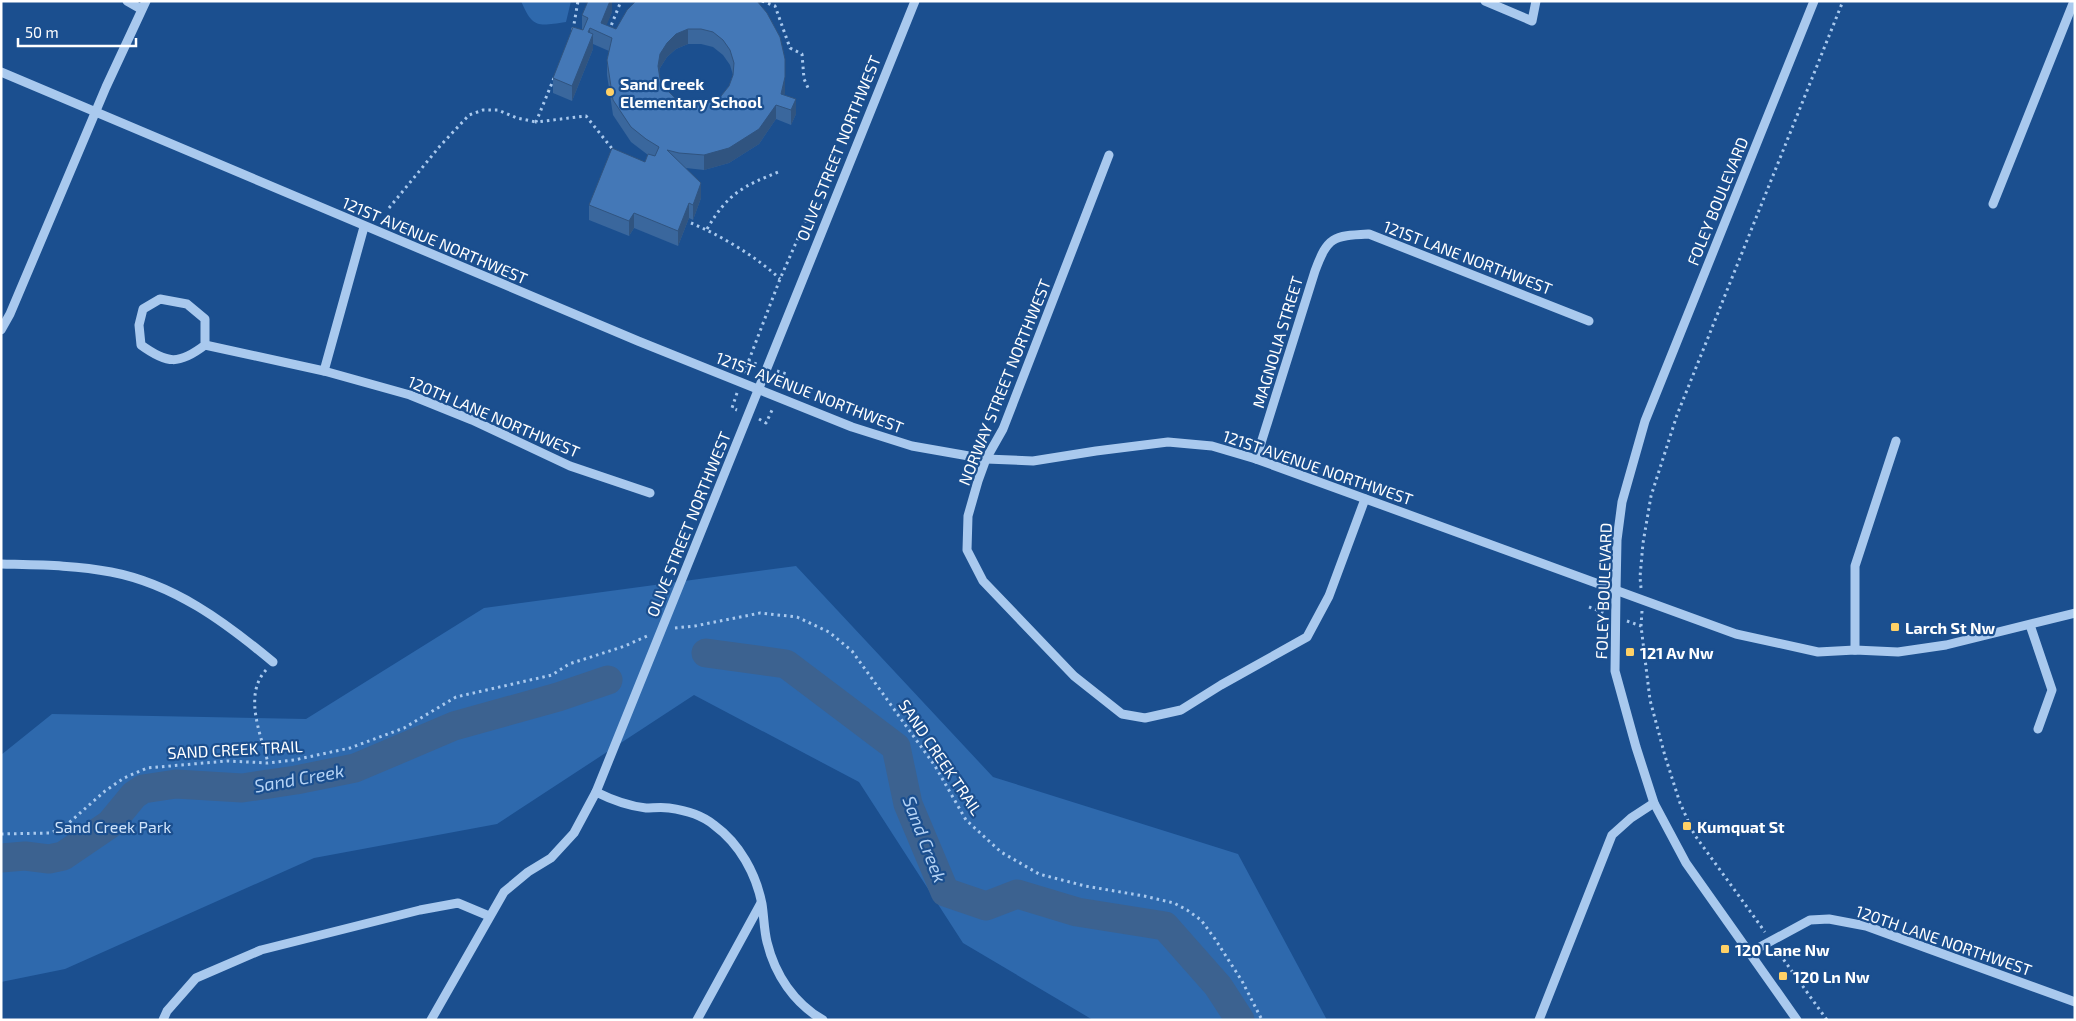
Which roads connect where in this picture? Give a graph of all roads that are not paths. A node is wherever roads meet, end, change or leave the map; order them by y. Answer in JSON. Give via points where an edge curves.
{"nodes":[{"id":1,"x":127,"y":1,"type":"edge"},
{"id":2,"x":915,"y":1,"type":"edge"},
{"id":3,"x":1484,"y":1,"type":"edge"},
{"id":4,"x":1536,"y":1,"type":"edge"},
{"id":5,"x":1814,"y":1,"type":"edge"},
{"id":6,"x":2074,"y":1,"type":"edge"},
{"id":7,"x":143,"y":5,"type":"edge"},
{"id":8,"x":1,"y":72,"type":"edge"},
{"id":9,"x":96,"y":112,"type":"junction"},
{"id":10,"x":1109,"y":155,"type":"dead end"},
{"id":11,"x":1994,"y":204,"type":"dead end"},
{"id":12,"x":364,"y":227,"type":"junction"},
{"id":13,"x":1335,"y":239,"type":"joint"},
{"id":14,"x":1589,"y":321,"type":"dead end"},
{"id":15,"x":1,"y":330,"type":"edge"},
{"id":16,"x":205,"y":344,"type":"junction"},
{"id":17,"x":324,"y":371,"type":"junction"},
{"id":18,"x":759,"y":390,"type":"junction"},
{"id":19,"x":1896,"y":441,"type":"dead end"},
{"id":20,"x":986,"y":458,"type":"junction"},
{"id":21,"x":1256,"y":458,"type":"junction"},
{"id":22,"x":650,"y":493,"type":"dead end"},
{"id":23,"x":1365,"y":499,"type":"junction"},
{"id":24,"x":1,"y":564,"type":"edge"},
{"id":25,"x":1616,"y":591,"type":"junction"},
{"id":26,"x":2075,"y":613,"type":"edge"},
{"id":27,"x":2030,"y":626,"type":"junction"},
{"id":28,"x":1855,"y":650,"type":"junction"},
{"id":29,"x":273,"y":662,"type":"road end"},
{"id":30,"x":2038,"y":729,"type":"dead end"},
{"id":31,"x":596,"y":792,"type":"junction"},
{"id":32,"x":1654,"y":803,"type":"junction"},
{"id":33,"x":762,"y":902,"type":"junction"},
{"id":34,"x":489,"y":916,"type":"junction"},
{"id":35,"x":1749,"y":952,"type":"junction"},
{"id":36,"x":2075,"y":1002,"type":"edge"},
{"id":37,"x":163,"y":1020,"type":"edge"},
{"id":38,"x":430,"y":1020,"type":"edge"},
{"id":39,"x":697,"y":1020,"type":"edge"},
{"id":40,"x":823,"y":1020,"type":"edge"},
{"id":41,"x":1539,"y":1020,"type":"edge"},
{"id":42,"x":1797,"y":1020,"type":"edge"}],
"edges":[{"from":1,"to":7,"type":"street"},
{"from":2,"to":18,"type":"street","name":"OLIVE STREET NORTHWEST","via":[[798,286]]},
{"from":3,"to":4,"type":"street","via":[[1532,21]]},
{"from":5,"to":25,"type":"street","name":"FOLEY BOULEVARD","via":[[1645,421],[1622,502]]},
{"from":6,"to":11,"type":"street"},
{"from":7,"to":9,"type":"street"},
{"from":8,"to":9,"type":"street","name":"121ST AVENUE NORTHWEST"},
{"from":9,"to":12,"type":"street","name":"121ST AVENUE NORTHWEST"},
{"from":9,"to":15,"type":"street"},
{"from":10,"to":20,"type":"street","name":"NORWAY STREET NORTHWEST","via":[[1003,429]]},
{"from":12,"to":17,"type":"street"},
{"from":12,"to":18,"type":"street","name":"121ST AVENUE NORTHWEST"},
{"from":13,"to":14,"type":"street","name":"121ST LANE NORTHWEST","via":[[1338,236],[1369,234]]},
{"from":13,"to":21,"type":"street","name":"MAGNOLIA STREET","via":[[1323,249],[1315,271]]},
{"from":16,"to":16,"type":"street","via":[[206,319],[187,304],[160,298],[143,309],[139,325],[141,345],[154,354],[177,360],[192,355]]},
{"from":16,"to":17,"type":"street","name":"120TH LANE NORTHWEST"},
{"from":17,"to":22,"type":"street","name":"120TH LANE NORTHWEST","via":[[440,406],[570,466]]},
{"from":18,"to":20,"type":"street","name":"121ST AVENUE NORTHWEST","via":[[852,427],[912,446]]},
{"from":18,"to":31,"type":"street","name":"OLIVE STREET NORTHWEST"},
{"from":19,"to":28,"type":"street","via":[[1855,566]]},
{"from":20,"to":21,"type":"street","name":"121ST AVENUE NORTHWEST","via":[[1033,461],[1168,442],[1212,446]]},
{"from":20,"to":23,"type":"street","name":"NORWAY STREET NORTHWEST","via":[[968,516],[967,550],[982,581],[1074,676],[1122,714],[1145,718],[1181,710],[1307,637],[1329,596]]},
{"from":21,"to":23,"type":"street","name":"121ST AVENUE NORTHWEST"},
{"from":23,"to":25,"type":"street","name":"121ST AVENUE NORTHWEST"},
{"from":24,"to":29,"type":"street","via":[[68,566],[113,572],[150,583],[214,616]]},
{"from":25,"to":28,"type":"street","name":"121ST AVENUE NORTHWEST","via":[[1736,634],[1818,652]]},
{"from":25,"to":32,"type":"street","name":"FOLEY BOULEVARD","via":[[1615,670]]},
{"from":26,"to":27,"type":"street","name":"121ST AVENUE NORTHWEST"},
{"from":27,"to":28,"type":"street","name":"121ST AVENUE NORTHWEST","via":[[1898,652]]},
{"from":27,"to":30,"type":"street","via":[[2052,690]]},
{"from":31,"to":33,"type":"street","via":[[615,802],[684,810],[714,824],[740,850]]},
{"from":31,"to":34,"type":"street","name":"OLIVE STREET NORTHWEST","via":[[574,834],[551,858],[504,892]]},
{"from":32,"to":35,"type":"street","name":"FOLEY BOULEVARD","via":[[1686,863]]},
{"from":32,"to":41,"type":"street","via":[[1612,835]]},
{"from":33,"to":39,"type":"street"},
{"from":33,"to":40,"type":"street","via":[[767,942],[782,981],[796,999]]},
{"from":34,"to":37,"type":"street","via":[[458,903],[261,950],[196,978]]},
{"from":34,"to":38,"type":"street","name":"OLIVE STREET NORTHWEST"},
{"from":35,"to":36,"type":"street","name":"120TH LANE NORTHWEST","via":[[1810,920],[1848,921]]},
{"from":35,"to":42,"type":"street","name":"FOLEY BOULEVARD"}]}
